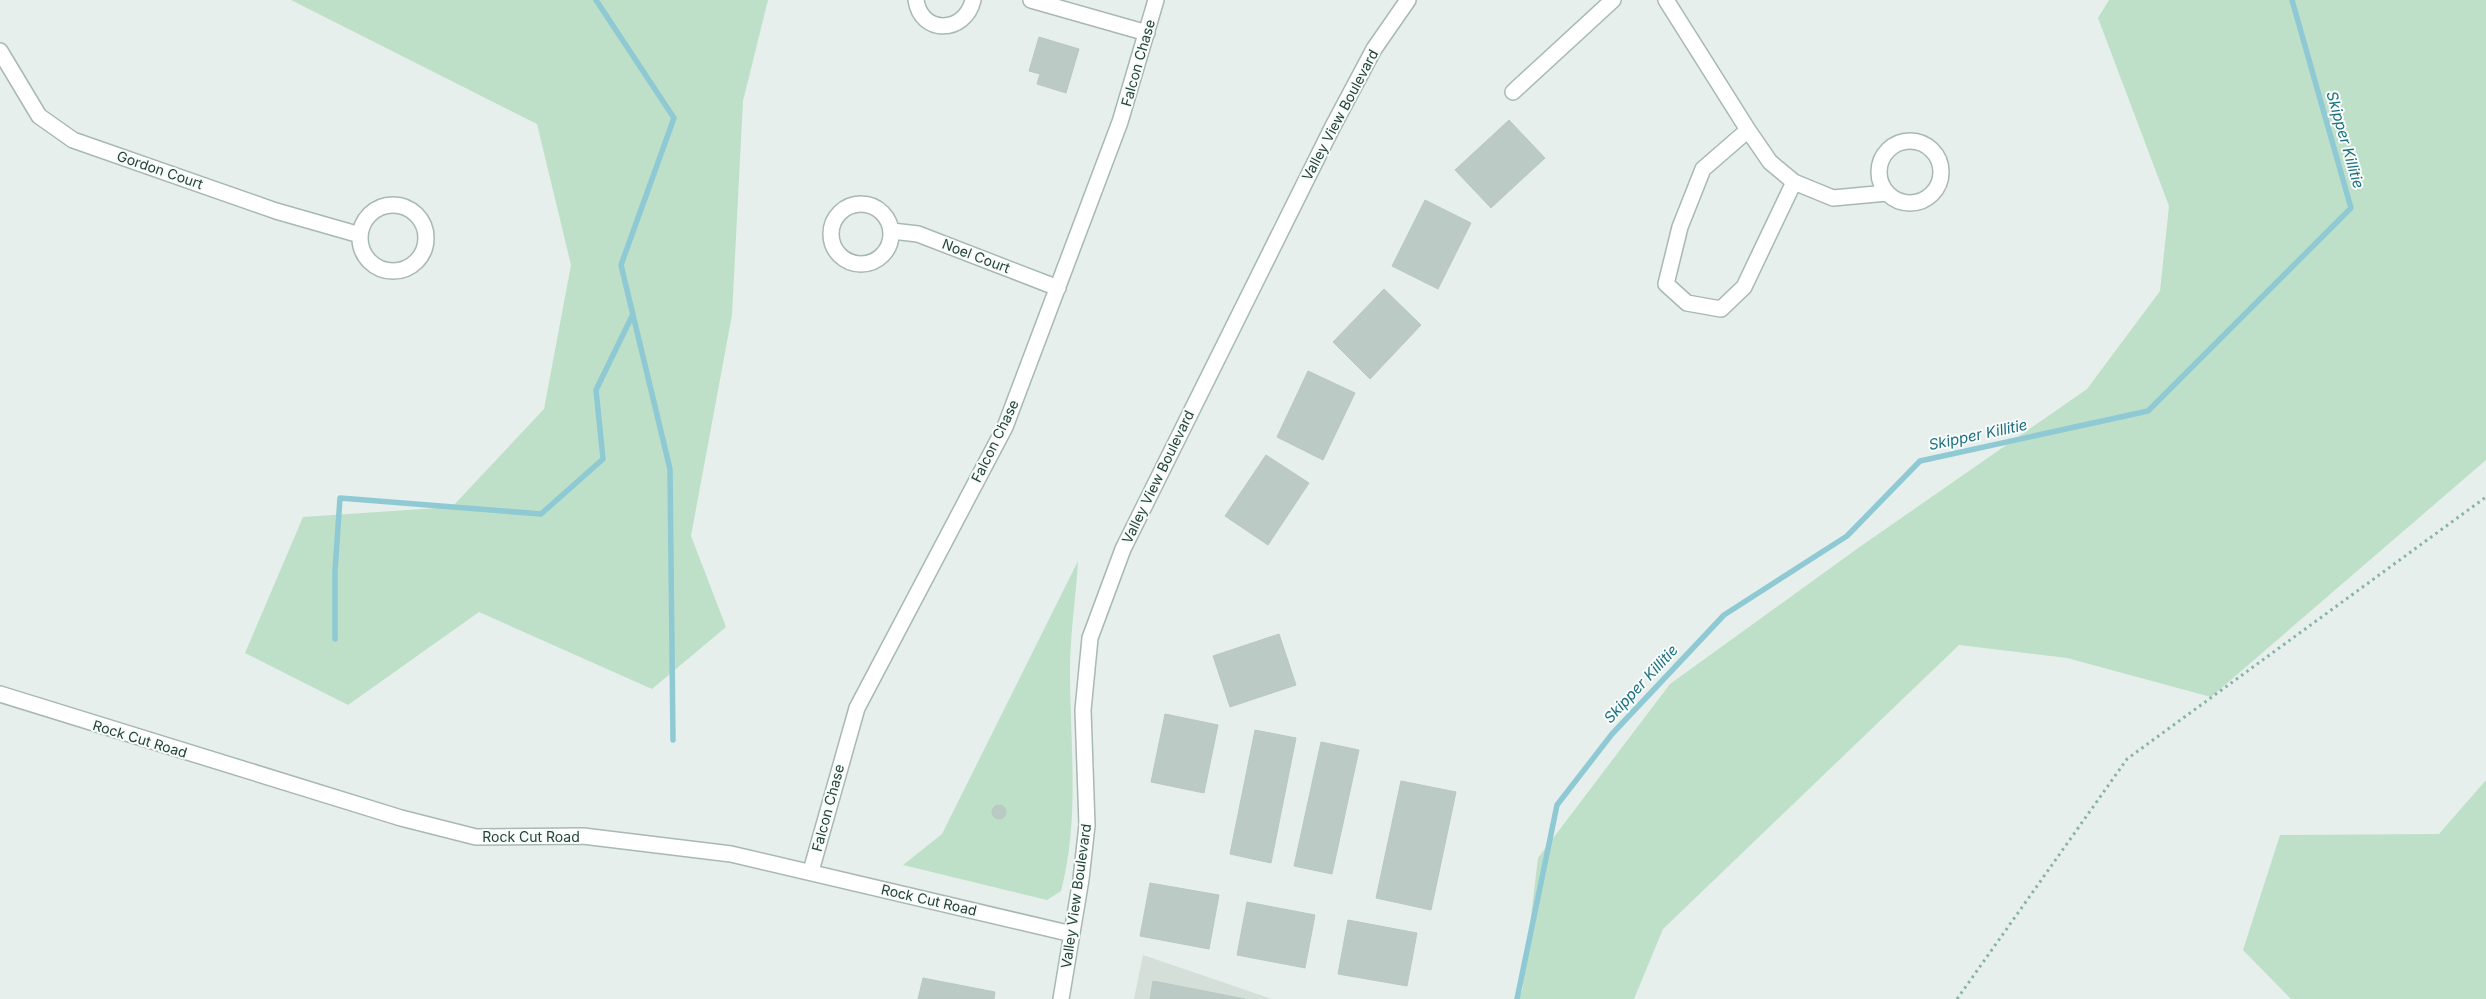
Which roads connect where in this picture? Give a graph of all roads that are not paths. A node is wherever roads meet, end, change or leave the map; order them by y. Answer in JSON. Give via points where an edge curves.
{"nodes":[{"id":1,"x":916,"y":0,"type":"edge"},
{"id":2,"x":973,"y":0,"type":"edge"},
{"id":3,"x":1031,"y":0,"type":"edge"},
{"id":4,"x":1156,"y":0,"type":"edge"},
{"id":5,"x":1408,"y":0,"type":"edge"},
{"id":6,"x":1612,"y":0,"type":"edge"},
{"id":7,"x":1666,"y":0,"type":"edge"},
{"id":8,"x":1147,"y":33,"type":"junction"},
{"id":9,"x":0,"y":51,"type":"edge"},
{"id":10,"x":1513,"y":92,"type":"dead end"},
{"id":11,"x":1748,"y":130,"type":"junction"},
{"id":12,"x":1794,"y":182,"type":"junction"},
{"id":13,"x":1887,"y":193,"type":"junction"},
{"id":14,"x":892,"y":231,"type":"junction"},
{"id":15,"x":360,"y":235,"type":"junction"},
{"id":16,"x":1058,"y":288,"type":"junction"},
{"id":17,"x":0,"y":694,"type":"edge"},
{"id":18,"x":811,"y":871,"type":"junction"},
{"id":19,"x":1072,"y":934,"type":"junction"},
{"id":20,"x":1061,"y":999,"type":"edge"}],
"edges":[{"from":1,"to":2,"type":"street","via":[[921,15],[929,22],[948,26],[966,17]]},
{"from":3,"to":8,"type":"street"},
{"from":4,"to":8,"type":"street","name":"Falcon Chase"},
{"from":5,"to":19,"type":"street","name":"Valley View Boulevard","via":[[1374,49],[1328,137],[1123,549],[1090,638],[1083,710],[1087,825]]},
{"from":6,"to":10,"type":"street"},
{"from":7,"to":11,"type":"street"},
{"from":8,"to":16,"type":"street","name":"Falcon Chase","via":[[1120,122]]},
{"from":9,"to":15,"type":"street","name":"Gordon Court","via":[[40,116],[74,140],[276,211]]},
{"from":11,"to":12,"type":"street","via":[[1770,162]]},
{"from":11,"to":12,"type":"street","via":[[1703,169],[1680,227],[1666,284],[1687,303],[1721,309],[1744,286]]},
{"from":12,"to":13,"type":"street","via":[[1833,198]]},
{"from":13,"to":13,"type":"street","via":[[1904,203],[1923,200],[1931,195],[1940,178],[1938,159],[1932,151],[1915,142],[1906,142],[1888,150],[1879,176]]},
{"from":14,"to":14,"type":"street","via":[[891,241],[881,257],[864,264],[854,264],[838,254],[831,236],[837,216],[854,204],[879,209],[889,221]]},
{"from":14,"to":16,"type":"street","name":"Noel Court","via":[[918,234]]},
{"from":15,"to":15,"type":"street","via":[[368,216],[376,209],[396,204],[419,217],[426,231],[426,242],[416,262],[395,271],[384,270],[365,257]]},
{"from":16,"to":18,"type":"street","name":"Falcon Chase","via":[[1005,427],[857,708]]},
{"from":17,"to":18,"type":"street","name":"Rock Cut Road","via":[[401,818],[476,837],[583,836],[731,854]]},
{"from":18,"to":19,"type":"street","name":"Rock Cut Road"},
{"from":19,"to":20,"type":"street","name":"Valley View Boulevard"}]}
